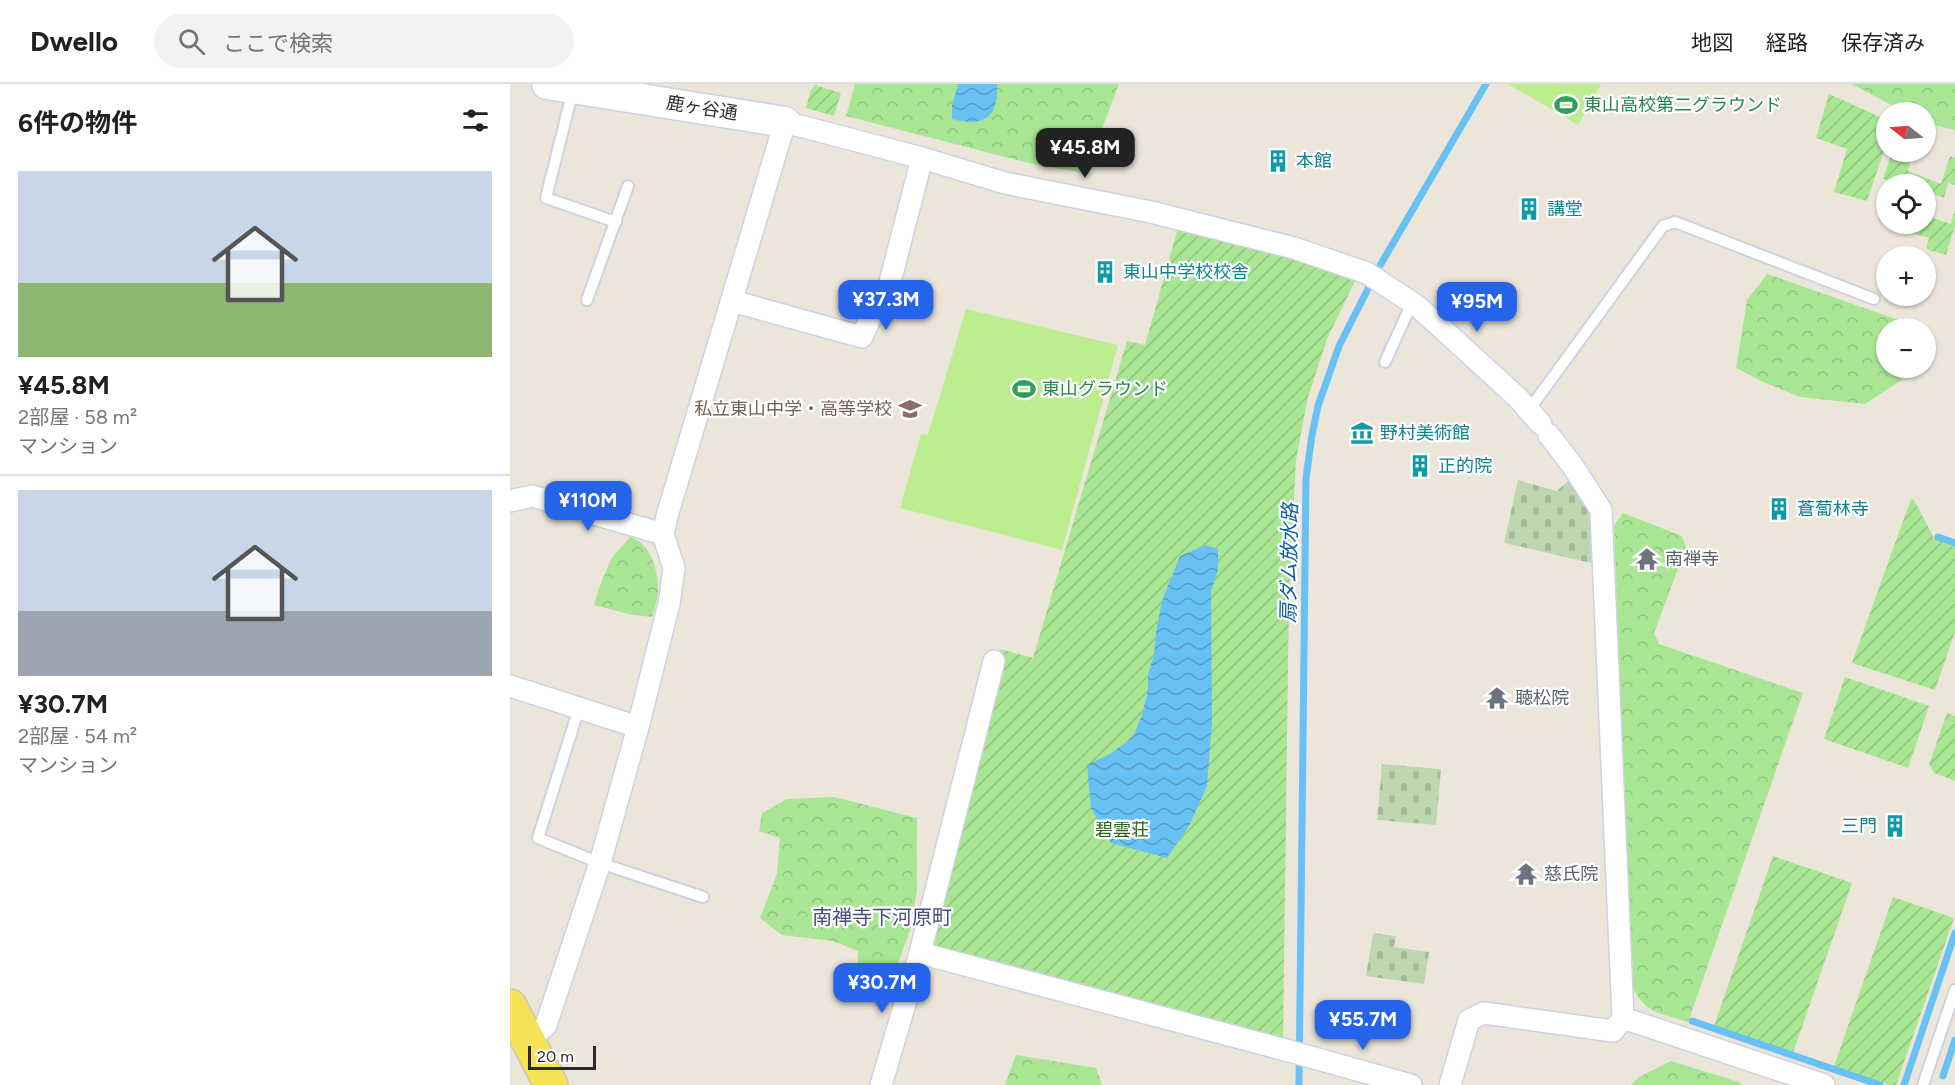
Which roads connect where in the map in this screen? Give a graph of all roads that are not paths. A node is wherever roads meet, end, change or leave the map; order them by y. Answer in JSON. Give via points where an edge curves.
{"nodes":[{"id":1,"x":560,"y":87,"type":"edge"},
{"id":2,"x":785,"y":122,"type":"junction"},
{"id":3,"x":922,"y":158,"type":"junction"},
{"id":4,"x":628,"y":186,"type":"dead end"},
{"id":5,"x":616,"y":222,"type":"junction"},
{"id":6,"x":1874,"y":299,"type":"dead end"},
{"id":7,"x":587,"y":300,"type":"dead end"},
{"id":8,"x":732,"y":301,"type":"junction"},
{"id":9,"x":1412,"y":303,"type":"junction"},
{"id":10,"x":1386,"y":362,"type":"dead end"},
{"id":11,"x":1540,"y":423,"type":"junction"},
{"id":12,"x":510,"y":501,"type":"edge"},
{"id":13,"x":663,"y":534,"type":"junction"},
{"id":14,"x":994,"y":661,"type":"dead end"},
{"id":15,"x":510,"y":686,"type":"edge"},
{"id":16,"x":579,"y":708,"type":"junction"},
{"id":17,"x":638,"y":728,"type":"junction"},
{"id":18,"x":600,"y":862,"type":"junction"},
{"id":19,"x":703,"y":897,"type":"dead end"},
{"id":20,"x":920,"y":953,"type":"junction"},
{"id":21,"x":1955,"y":990,"type":"edge"},
{"id":22,"x":510,"y":1006,"type":"edge"},
{"id":23,"x":1623,"y":1018,"type":"junction"},
{"id":24,"x":528,"y":1042,"type":"junction"},
{"id":25,"x":551,"y":1085,"type":"edge"},
{"id":26,"x":881,"y":1085,"type":"edge"},
{"id":27,"x":1411,"y":1085,"type":"edge"},
{"id":28,"x":1449,"y":1085,"type":"edge"},
{"id":29,"x":1824,"y":1085,"type":"edge"},
{"id":30,"x":1923,"y":1085,"type":"edge"}],
"edges":[{"from":1,"to":2,"type":"street","name":"鹿ヶ谷通"},
{"from":1,"to":5,"type":"lane","via":[[546,198]]},
{"from":2,"to":3,"type":"street"},
{"from":2,"to":8,"type":"street"},
{"from":3,"to":8,"type":"street","via":[[888,290],[880,296],[862,337]]},
{"from":3,"to":9,"type":"street","via":[[1005,183],[1151,212],[1294,248],[1373,276]]},
{"from":4,"to":5,"type":"lane"},
{"from":5,"to":7,"type":"lane"},
{"from":6,"to":11,"type":"lane","via":[[1675,222],[1663,226]]},
{"from":8,"to":13,"type":"street"},
{"from":9,"to":10,"type":"lane"},
{"from":9,"to":11,"type":"street"},
{"from":11,"to":23,"type":"street","via":[[1601,510]]},
{"from":12,"to":13,"type":"street","via":[[532,496]]},
{"from":13,"to":17,"type":"street","via":[[674,568],[669,604]]},
{"from":14,"to":20,"type":"street"},
{"from":15,"to":16,"type":"street"},
{"from":16,"to":17,"type":"street"},
{"from":16,"to":18,"type":"lane","via":[[538,838]]},
{"from":17,"to":18,"type":"street"},
{"from":18,"to":19,"type":"lane"},
{"from":18,"to":24,"type":"street","via":[[546,1025]]},
{"from":20,"to":26,"type":"street"},
{"from":20,"to":27,"type":"street"},
{"from":21,"to":30,"type":"lane"},
{"from":22,"to":24,"type":"main road"},
{"from":23,"to":28,"type":"street","via":[[1613,1030],[1484,1013],[1468,1020]]},
{"from":23,"to":29,"type":"street"},
{"from":24,"to":25,"type":"main road"}]}
